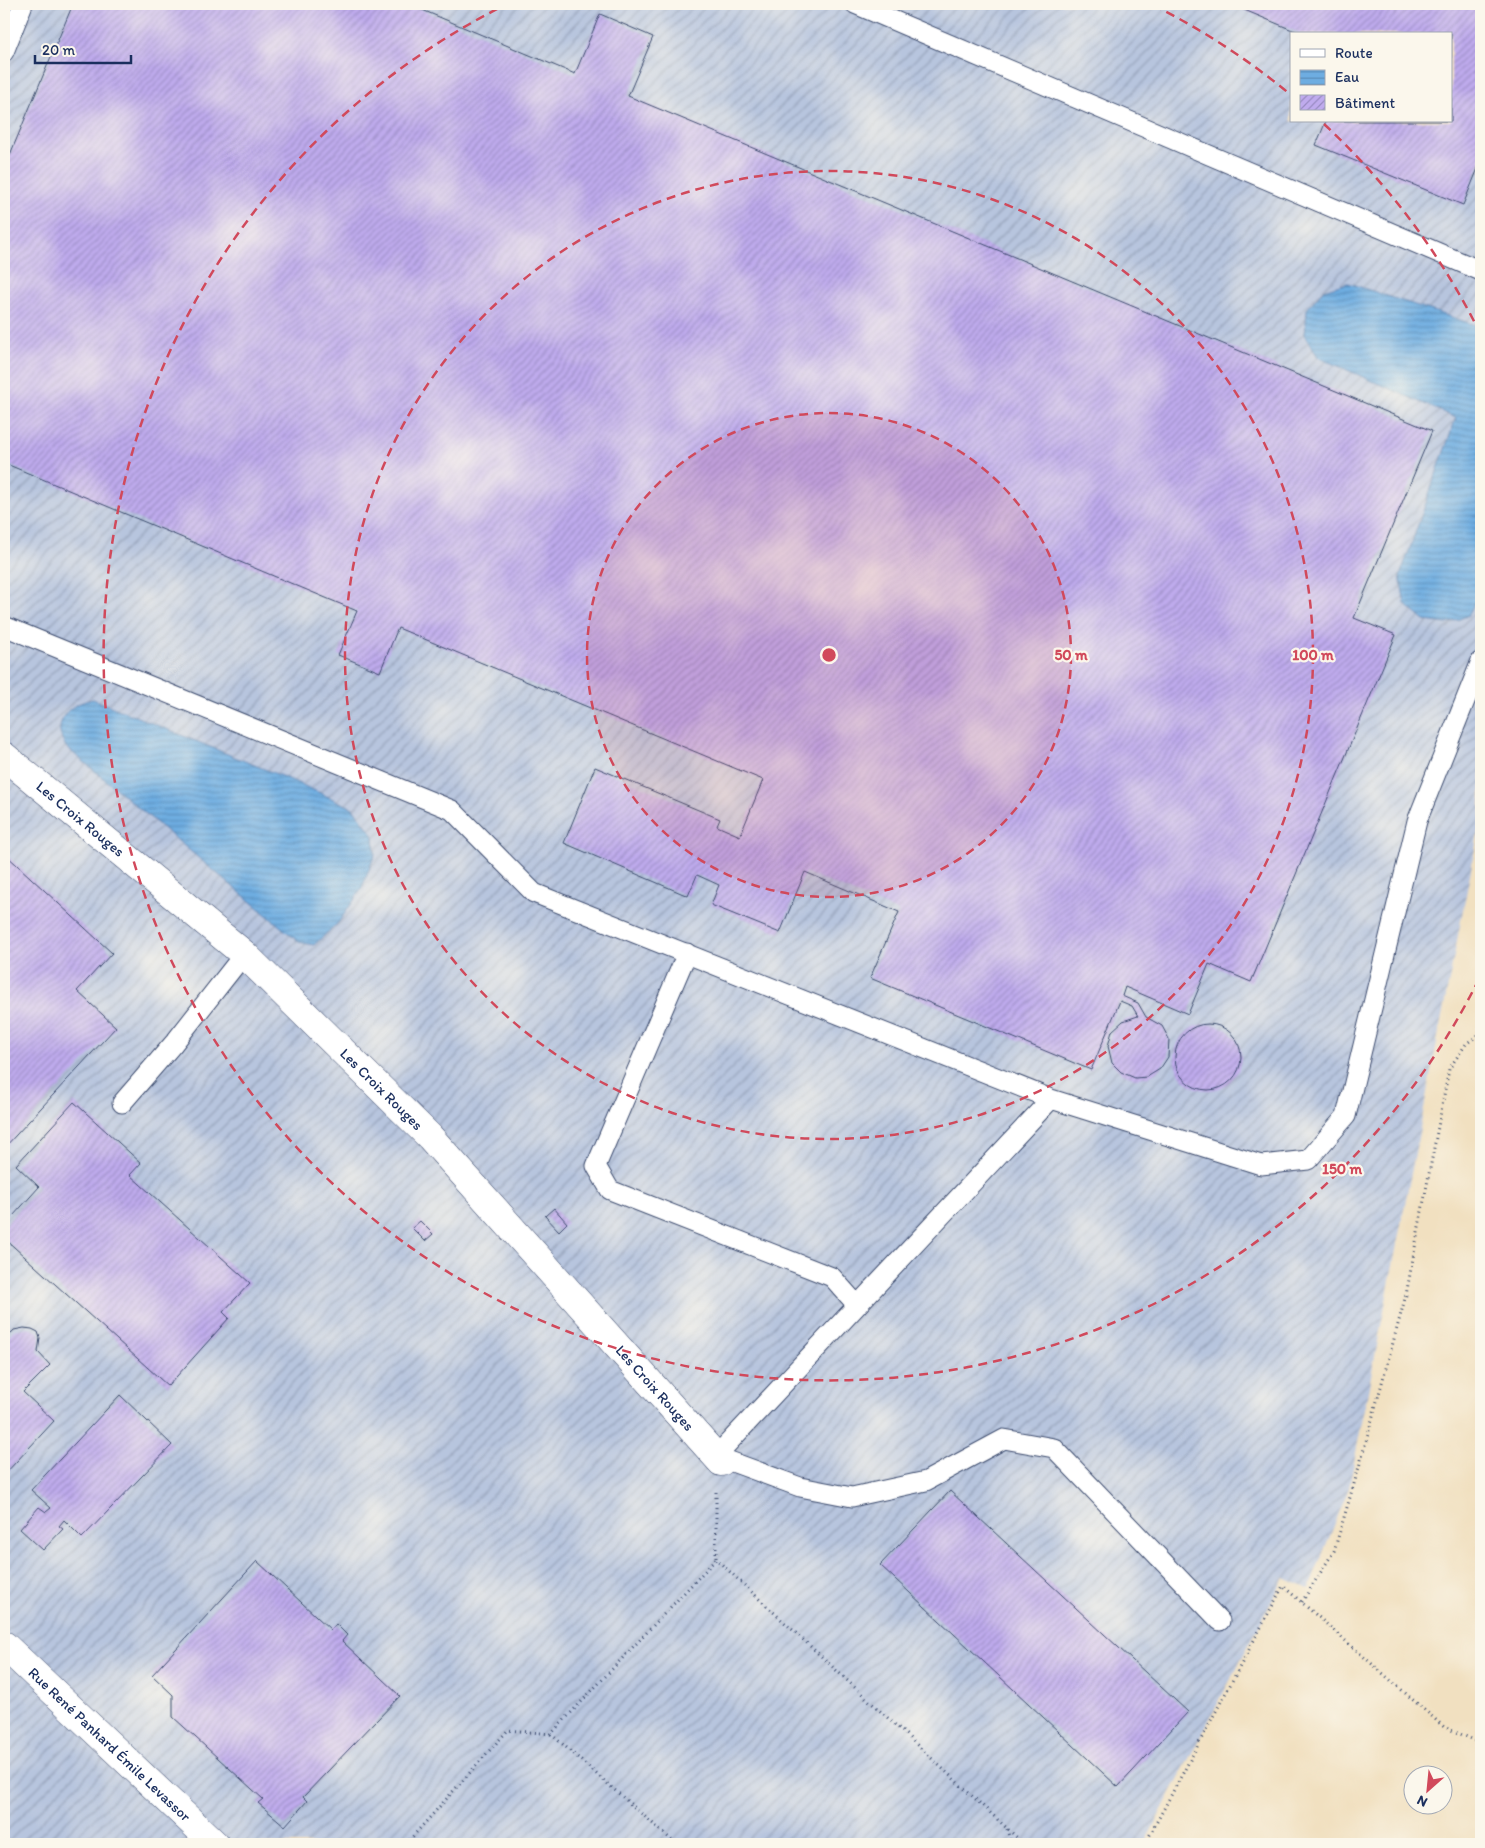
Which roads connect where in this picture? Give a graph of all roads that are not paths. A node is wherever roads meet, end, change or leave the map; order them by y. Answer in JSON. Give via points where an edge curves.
{"nodes":[{"id":1,"x":23,"y":4,"type":"edge"},
{"id":2,"x":855,"y":4,"type":"edge"},
{"id":3,"x":4,"y":52,"type":"edge"},
{"id":4,"x":1481,"y":271,"type":"edge"},
{"id":5,"x":4,"y":626,"type":"edge"},
{"id":6,"x":1481,"y":661,"type":"edge"},
{"id":7,"x":5,"y":760,"type":"edge"},
{"id":8,"x":687,"y":953,"type":"junction"},
{"id":9,"x":244,"y":954,"type":"junction"},
{"id":10,"x":1051,"y":1098,"type":"junction"},
{"id":11,"x":122,"y":1103,"type":"dead end"},
{"id":12,"x":858,"y":1305,"type":"junction"},
{"id":13,"x":719,"y":1459,"type":"junction"},
{"id":14,"x":1220,"y":1621,"type":"dead end"},
{"id":15,"x":4,"y":1645,"type":"edge"},
{"id":16,"x":215,"y":1844,"type":"edge"}],
"edges":[{"from":1,"to":3,"type":"lane"},
{"from":2,"to":4,"type":"lane"},
{"from":5,"to":8,"type":"lane","via":[[452,810],[534,894]]},
{"from":6,"to":10,"type":"lane","via":[[1417,821],[1346,1116],[1308,1160],[1261,1165]]},
{"from":7,"to":9,"type":"street","name":"Les Croix Rouges"},
{"from":8,"to":10,"type":"lane"},
{"from":8,"to":12,"type":"lane","via":[[596,1166],[610,1190],[832,1277]]},
{"from":9,"to":11,"type":"lane"},
{"from":9,"to":13,"type":"street","name":"Les Croix Rouges","via":[[430,1137]]},
{"from":10,"to":12,"type":"lane"},
{"from":12,"to":13,"type":"lane"},
{"from":13,"to":14,"type":"lane","via":[[800,1487],[852,1497],[926,1481],[1004,1439],[1054,1448]]},
{"from":15,"to":16,"type":"street","name":"Rue René Panhard Émile Levassor"}]}
